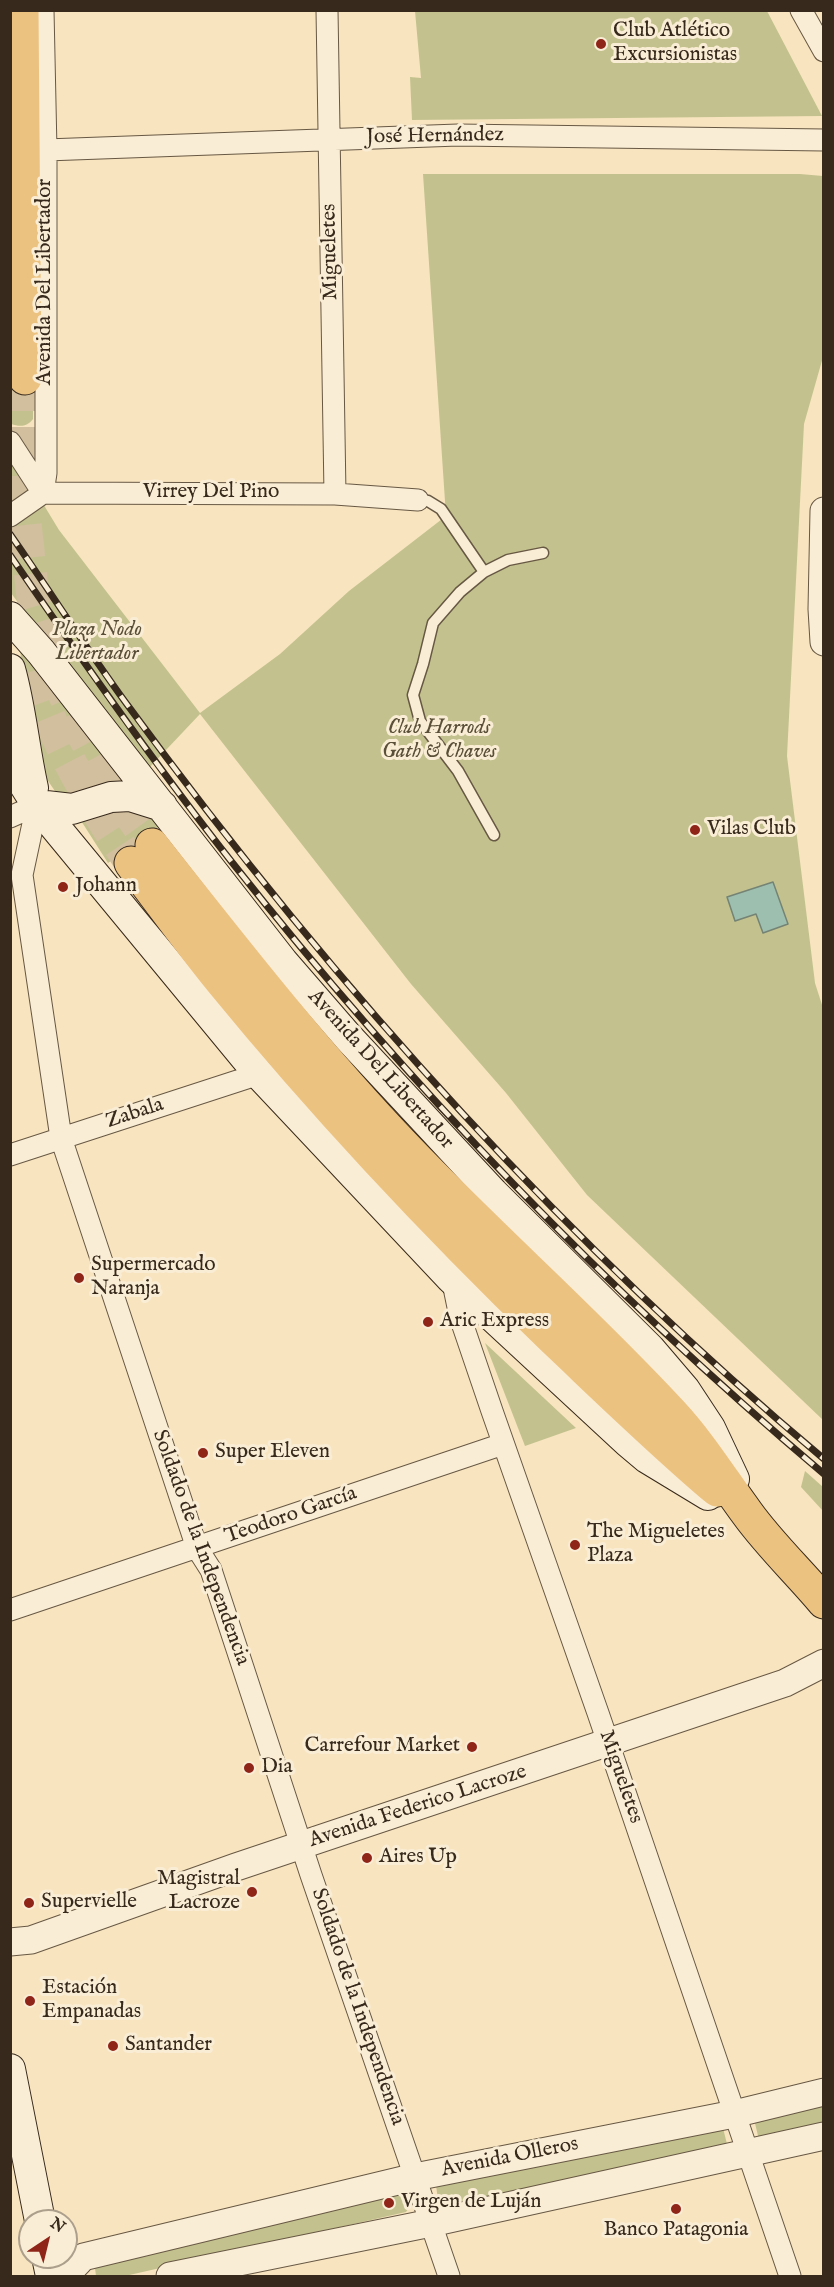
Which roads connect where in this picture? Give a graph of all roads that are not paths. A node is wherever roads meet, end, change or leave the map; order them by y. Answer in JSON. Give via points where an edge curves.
{"nodes":[{"id":1,"x":22,"y":10,"type":"edge"},
{"id":2,"x":43,"y":10,"type":"edge"},
{"id":3,"x":327,"y":10,"type":"edge"},
{"id":4,"x":801,"y":10,"type":"edge"},
{"id":5,"x":824,"y":51,"type":"edge"},
{"id":6,"x":329,"y":140,"type":"junction"},
{"id":7,"x":824,"y":140,"type":"edge"},
{"id":8,"x":46,"y":150,"type":"junction"},
{"id":9,"x":25,"y":378,"type":"tunnel mouth"},
{"id":10,"x":45,"y":427,"type":"junction"},
{"id":11,"x":10,"y":437,"type":"edge"},
{"id":12,"x":10,"y":442,"type":"edge"},
{"id":13,"x":43,"y":493,"type":"junction"},
{"id":14,"x":335,"y":494,"type":"junction"},
{"id":15,"x":418,"y":500,"type":"joint"},
{"id":16,"x":824,"y":511,"type":"edge"},
{"id":17,"x":10,"y":516,"type":"edge"},
{"id":18,"x":543,"y":553,"type":"dead end"},
{"id":19,"x":484,"y":572,"type":"junction"},
{"id":20,"x":10,"y":617,"type":"edge"},
{"id":21,"x":824,"y":642,"type":"edge"},
{"id":22,"x":10,"y":669,"type":"edge"},
{"id":23,"x":10,"y":762,"type":"edge"},
{"id":24,"x":162,"y":806,"type":"junction"},
{"id":25,"x":24,"y":811,"type":"edge"},
{"id":26,"x":494,"y":835,"type":"dead end"},
{"id":27,"x":142,"y":854,"type":"tunnel mouth"},
{"id":28,"x":259,"y":1074,"type":"junction"},
{"id":29,"x":60,"y":1138,"type":"junction"},
{"id":30,"x":10,"y":1155,"type":"edge"},
{"id":31,"x":452,"y":1278,"type":"junction"},
{"id":32,"x":503,"y":1444,"type":"junction"},
{"id":33,"x":748,"y":1515,"type":"junction"},
{"id":34,"x":197,"y":1548,"type":"junction"},
{"id":35,"x":824,"y":1602,"type":"edge"},
{"id":36,"x":10,"y":1610,"type":"edge"},
{"id":37,"x":824,"y":1664,"type":"edge"},
{"id":38,"x":608,"y":1743,"type":"junction"},
{"id":39,"x":302,"y":1846,"type":"junction"},
{"id":40,"x":10,"y":1942,"type":"edge"},
{"id":41,"x":10,"y":2069,"type":"edge"},
{"id":42,"x":824,"y":2092,"type":"edge"},
{"id":43,"x":734,"y":2114,"type":"junction"},
{"id":44,"x":824,"y":2136,"type":"edge"},
{"id":45,"x":748,"y":2154,"type":"junction"},
{"id":46,"x":415,"y":2177,"type":"junction"},
{"id":47,"x":38,"y":2209,"type":"edge"},
{"id":48,"x":431,"y":2223,"type":"junction"},
{"id":49,"x":65,"y":2277,"type":"edge"},
{"id":50,"x":170,"y":2277,"type":"edge"},
{"id":51,"x":449,"y":2277,"type":"edge"},
{"id":52,"x":790,"y":2277,"type":"edge"}],
"edges":[{"from":1,"to":9,"type":"main road","name":"Avenida Del Libertador"},
{"from":2,"to":8,"type":"street","name":"Avenida Del Libertador"},
{"from":3,"to":6,"type":"street","name":"Migueletes"},
{"from":4,"to":5,"type":"street"},
{"from":6,"to":7,"type":"street","name":"José Hernández","via":[[458,135]]},
{"from":6,"to":8,"type":"street","name":"José Hernández"},
{"from":6,"to":14,"type":"street","name":"Migueletes"},
{"from":8,"to":10,"type":"street","name":"Avenida Del Libertador"},
{"from":10,"to":11,"type":"street","via":[[31,439],[19,441]]},
{"from":10,"to":13,"type":"street","name":"Avenida Del Libertador"},
{"from":12,"to":13,"type":"street"},
{"from":13,"to":14,"type":"street","name":"Virrey Del Pino"},
{"from":13,"to":17,"type":"street"},
{"from":14,"to":15,"type":"street","name":"Virrey Del Pino"},
{"from":15,"to":19,"type":"lane","via":[[441,509]]},
{"from":16,"to":21,"type":"street"},
{"from":18,"to":19,"type":"lane","via":[[508,560]]},
{"from":19,"to":26,"type":"lane","via":[[433,623],[412,694],[420,721],[458,771]]},
{"from":20,"to":24,"type":"main road","name":"Avenida Del Libertador"},
{"from":22,"to":25,"type":"main road","via":[[26,757]]},
{"from":23,"to":25,"type":"main road","name":"Avenida Del Libertador"},
{"from":24,"to":25,"type":"main road","via":[[130,796],[72,808]]},
{"from":24,"to":33,"type":"main road","name":"Avenida Del Libertador","via":[[283,962],[348,1037],[685,1390],[710,1428]]},
{"from":25,"to":28,"type":"main road","name":"Avenida Del Libertador"},
{"from":25,"to":29,"type":"street","name":"Soldado de la Independencia","via":[[22,875]]},
{"from":27,"to":33,"type":"main road","name":"Avenida Del Libertador","via":[[243,961],[324,1060],[490,1234],[671,1413],[700,1446]]},
{"from":28,"to":29,"type":"street","name":"Zabala"},
{"from":28,"to":31,"type":"main road","name":"Avenida Del Libertador"},
{"from":29,"to":30,"type":"street","name":"Zabala"},
{"from":29,"to":34,"type":"street","name":"Soldado de la Independencia"},
{"from":31,"to":32,"type":"street","name":"Migueletes","via":[[460,1317]]},
{"from":31,"to":33,"type":"main road","name":"Avenida Del Libertador","via":[[647,1458]]},
{"from":32,"to":34,"type":"street","name":"Teodoro García"},
{"from":32,"to":38,"type":"street","name":"Migueletes"},
{"from":33,"to":35,"type":"main road","name":"Avenida Del Libertador"},
{"from":34,"to":36,"type":"street","name":"Teodoro García"},
{"from":34,"to":39,"type":"street","name":"Soldado de la Independencia","via":[[211,1570]]},
{"from":37,"to":38,"type":"street","name":"Avenida Federico Lacroze","via":[[785,1683]]},
{"from":38,"to":39,"type":"street","name":"Avenida Federico Lacroze"},
{"from":38,"to":43,"type":"street","name":"Migueletes"},
{"from":39,"to":40,"type":"street","name":"Avenida Federico Lacroze","via":[[31,1940]]},
{"from":39,"to":46,"type":"street","name":"Soldado de la Independencia"},
{"from":41,"to":47,"type":"main road"},
{"from":42,"to":43,"type":"street","name":"Avenida Olleros"},
{"from":43,"to":45,"type":"street","name":"Migueletes"},
{"from":43,"to":46,"type":"street","name":"Avenida Olleros"},
{"from":44,"to":45,"type":"street"},
{"from":45,"to":48,"type":"street"},
{"from":45,"to":52,"type":"street","name":"Migueletes"},
{"from":46,"to":48,"type":"street","name":"Soldado de la Independencia"},
{"from":46,"to":49,"type":"street","name":"Avenida Olleros","via":[[83,2257]]},
{"from":48,"to":50,"type":"street"},
{"from":48,"to":51,"type":"street","name":"Soldado de la Independencia"}]}
